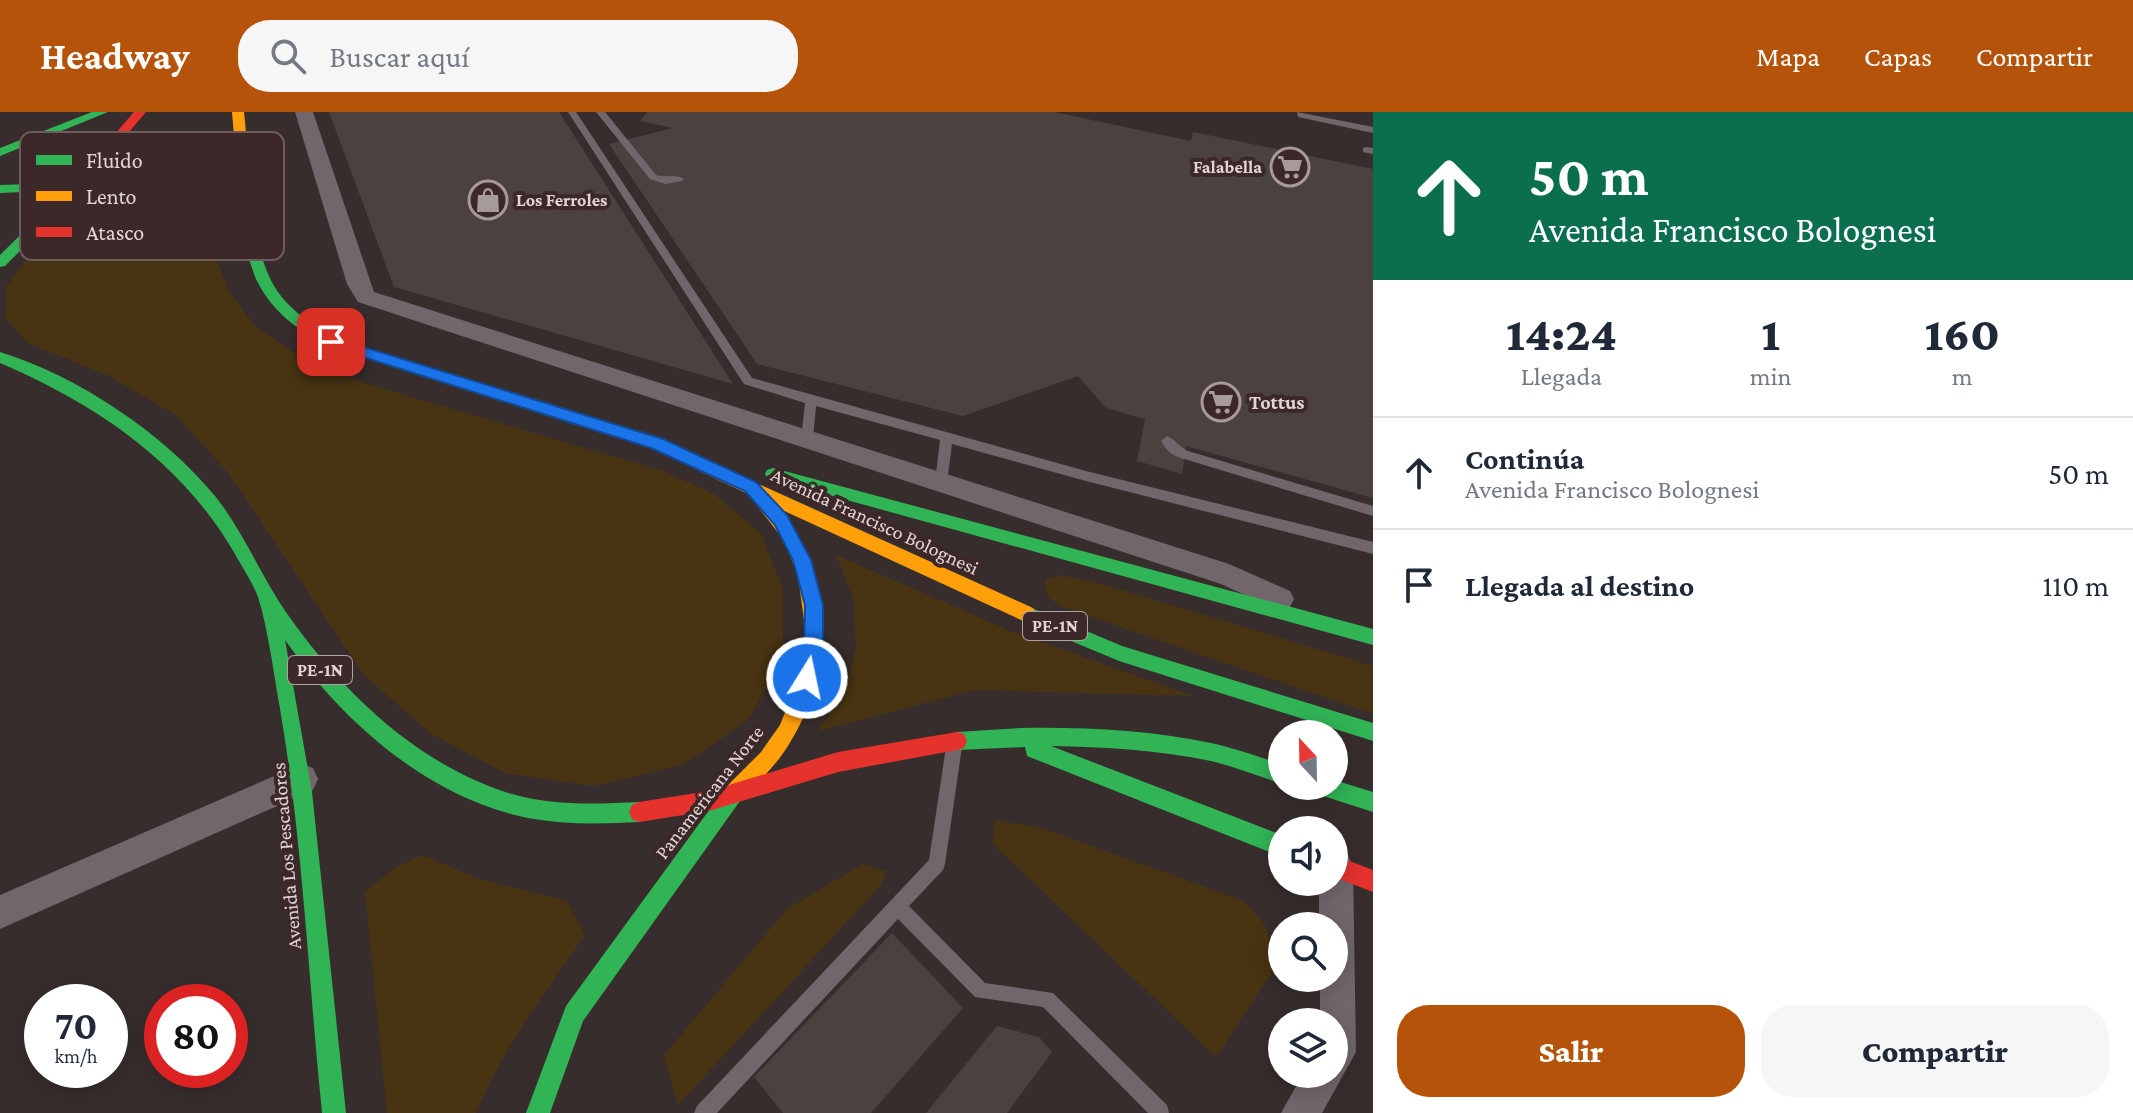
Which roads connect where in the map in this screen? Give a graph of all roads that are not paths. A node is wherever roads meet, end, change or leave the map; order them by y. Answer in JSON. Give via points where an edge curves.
{"nodes":[{"id":1,"x":102,"y":112,"type":"edge"},
{"id":2,"x":140,"y":112,"type":"edge"},
{"id":3,"x":238,"y":112,"type":"edge"},
{"id":4,"x":304,"y":112,"type":"edge"},
{"id":5,"x":572,"y":112,"type":"edge"},
{"id":6,"x":600,"y":112,"type":"edge"},
{"id":7,"x":1301,"y":112,"type":"edge"},
{"id":8,"x":1373,"y":130,"type":"edge"},
{"id":9,"x":51,"y":132,"type":"edge"},
{"id":10,"x":126,"y":132,"type":"edge"},
{"id":11,"x":240,"y":132,"type":"edge"},
{"id":12,"x":20,"y":144,"type":"edge"},
{"id":13,"x":0,"y":152,"type":"edge"},
{"id":14,"x":679,"y":179,"type":"dead end"},
{"id":15,"x":20,"y":243,"type":"edge"},
{"id":16,"x":256,"y":260,"type":"edge"},
{"id":17,"x":0,"y":263,"type":"edge"},
{"id":18,"x":0,"y":357,"type":"edge"},
{"id":19,"x":811,"y":401,"type":"junction"},
{"id":20,"x":946,"y":438,"type":"junction"},
{"id":21,"x":807,"y":439,"type":"junction"},
{"id":22,"x":1167,"y":441,"type":"dead end"},
{"id":23,"x":657,"y":444,"type":"junction"},
{"id":24,"x":941,"y":483,"type":"junction"},
{"id":25,"x":750,"y":486,"type":"junction"},
{"id":26,"x":1373,"y":511,"type":"edge"},
{"id":27,"x":1373,"y":548,"type":"edge"},
{"id":28,"x":267,"y":598,"type":"junction"},
{"id":29,"x":1338,"y":627,"type":"junction"},
{"id":30,"x":1373,"y":637,"type":"edge"},
{"id":31,"x":1373,"y":732,"type":"edge"},
{"id":32,"x":1009,"y":739,"type":"junction"},
{"id":33,"x":955,"y":742,"type":"junction"},
{"id":34,"x":1268,"y":770,"type":"edge"},
{"id":35,"x":302,"y":779,"type":"junction"},
{"id":36,"x":733,"y":794,"type":"junction"},
{"id":37,"x":1348,"y":794,"type":"edge"},
{"id":38,"x":1373,"y":802,"type":"edge"},
{"id":39,"x":1268,"y":841,"type":"edge"},
{"id":40,"x":1348,"y":871,"type":"edge"},
{"id":41,"x":1373,"y":881,"type":"edge"},
{"id":42,"x":1335,"y":896,"type":"edge"},
{"id":43,"x":897,"y":906,"type":"junction"},
{"id":44,"x":0,"y":912,"type":"edge"},
{"id":45,"x":1337,"y":1008,"type":"edge"},
{"id":46,"x":1316,"y":1088,"type":"edge"},
{"id":47,"x":1160,"y":1112,"type":"edge"},
{"id":48,"x":334,"y":1113,"type":"edge"},
{"id":49,"x":538,"y":1113,"type":"edge"},
{"id":50,"x":704,"y":1113,"type":"edge"},
{"id":51,"x":1300,"y":1113,"type":"edge"}],
"edges":[{"from":1,"to":9,"type":"main road"},
{"from":2,"to":10,"type":"main road"},
{"from":3,"to":11,"type":"main road"},
{"from":4,"to":21,"type":"street","via":[[366,297]]},
{"from":5,"to":19,"type":"lane","via":[[748,381]]},
{"from":6,"to":14,"type":"lane","via":[[653,177]]},
{"from":7,"to":8,"type":"lane"},
{"from":12,"to":13,"type":"main road"},
{"from":15,"to":17,"type":"main road"},
{"from":16,"to":23,"type":"main road","name":"Avenida Francisco Bolognesi","number":"PE-1N","via":[[278,303],[331,342]]},
{"from":18,"to":28,"type":"main road","number":"PE-1N","via":[[91,398],[168,456],[239,544]]},
{"from":19,"to":20,"type":"lane"},
{"from":19,"to":21,"type":"lane"},
{"from":20,"to":24,"type":"lane"},
{"from":20,"to":27,"type":"lane"},
{"from":21,"to":24,"type":"street"},
{"from":22,"to":26,"type":"lane","via":[[1185,455]]},
{"from":23,"to":25,"type":"main road","name":"Avenida Francisco Bolognesi","number":"PE-1N"},
{"from":23,"to":29,"type":"main road"},
{"from":24,"to":29,"type":"street","via":[[1229,575]]},
{"from":25,"to":31,"type":"main road","name":"Avenida Francisco Bolognesi","number":"PE-1N","via":[[916,567],[1119,653]]},
{"from":25,"to":36,"type":"main road","name":"Panamericana Norte","via":[[781,520],[802,560],[814,605],[813,653],[800,703],[773,751]]},
{"from":28,"to":35,"type":"main road","name":"Avenida Los Pescadores","via":[[290,695]]},
{"from":28,"to":36,"type":"main road","number":"PE-1N","via":[[306,656],[346,699],[435,772],[460,783],[510,804],[578,813],[657,811]]},
{"from":29,"to":30,"type":"main road"},
{"from":32,"to":33,"type":"main road","number":"PE-1N"},
{"from":32,"to":34,"type":"main road","number":"PE-1N","via":[[1152,744],[1211,752]]},
{"from":32,"to":39,"type":"main road"},
{"from":33,"to":36,"type":"main road","number":"PE-1N","via":[[881,752]]},
{"from":33,"to":43,"type":"lane","via":[[937,864]]},
{"from":35,"to":44,"type":"street"},
{"from":35,"to":48,"type":"main road","name":"Avenida Los Pescadores"},
{"from":36,"to":49,"type":"main road","name":"Panamericana Norte","via":[[574,1014]]},
{"from":37,"to":38,"type":"main road"},
{"from":40,"to":41,"type":"main road"},
{"from":42,"to":45,"type":"street"},
{"from":43,"to":47,"type":"lane","via":[[981,991],[1047,999]]},
{"from":43,"to":50,"type":"lane"},
{"from":46,"to":51,"type":"street"}]}
